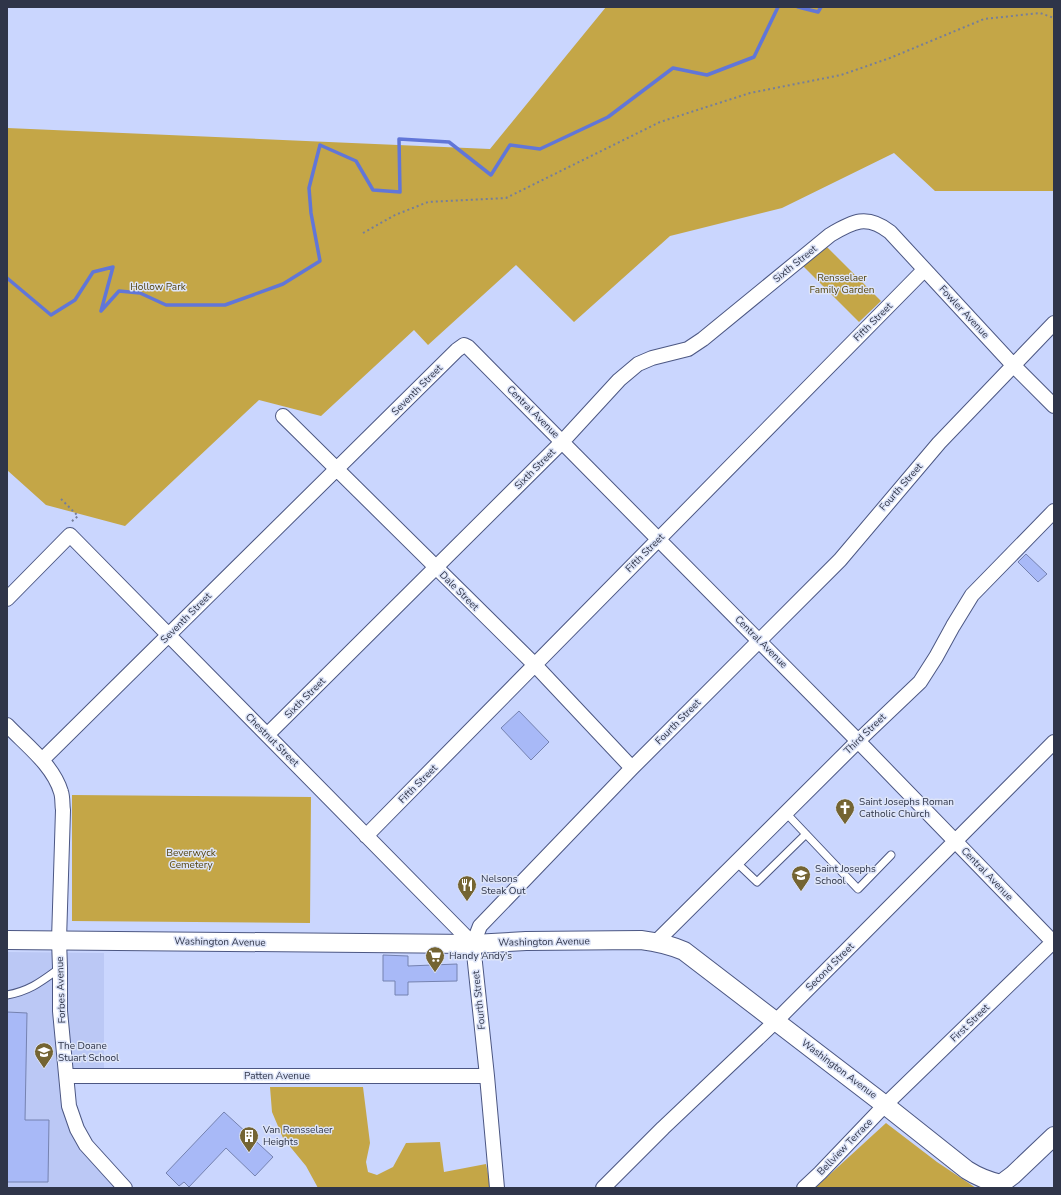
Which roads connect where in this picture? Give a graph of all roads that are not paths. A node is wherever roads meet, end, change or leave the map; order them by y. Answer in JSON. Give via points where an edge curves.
{"nodes":[{"id":1,"x":871,"y":221,"type":"joint"},
{"id":2,"x":924,"y":270,"type":"junction"},
{"id":3,"x":1054,"y":324,"type":"edge"},
{"id":4,"x":464,"y":346,"type":"joint"},
{"id":5,"x":1013,"y":365,"type":"junction"},
{"id":6,"x":1054,"y":406,"type":"edge"},
{"id":7,"x":284,"y":416,"type":"dead end"},
{"id":8,"x":562,"y":442,"type":"junction"},
{"id":9,"x":337,"y":469,"type":"junction"},
{"id":10,"x":1054,"y":511,"type":"edge"},
{"id":11,"x":659,"y":540,"type":"junction"},
{"id":12,"x":436,"y":567,"type":"junction"},
{"id":13,"x":7,"y":599,"type":"edge"},
{"id":14,"x":168,"y":635,"type":"junction"},
{"id":15,"x":759,"y":640,"type":"junction"},
{"id":16,"x":535,"y":665,"type":"junction"},
{"id":17,"x":7,"y":725,"type":"edge"},
{"id":18,"x":267,"y":736,"type":"junction"},
{"id":19,"x":858,"y":741,"type":"junction"},
{"id":20,"x":1054,"y":742,"type":"edge"},
{"id":21,"x":42,"y":760,"type":"junction"},
{"id":22,"x":632,"y":768,"type":"junction"},
{"id":23,"x":786,"y":813,"type":"junction"},
{"id":24,"x":806,"y":834,"type":"junction"},
{"id":25,"x":366,"y":836,"type":"junction"},
{"id":26,"x":955,"y":841,"type":"junction"},
{"id":27,"x":891,"y":855,"type":"dead end"},
{"id":28,"x":736,"y":862,"type":"junction"},
{"id":29,"x":7,"y":940,"type":"edge"},
{"id":30,"x":59,"y":940,"type":"junction"},
{"id":31,"x":656,"y":942,"type":"junction"},
{"id":32,"x":1054,"y":942,"type":"edge"},
{"id":33,"x":473,"y":944,"type":"junction"},
{"id":34,"x":60,"y":968,"type":"junction"},
{"id":35,"x":7,"y":995,"type":"edge"},
{"id":36,"x":776,"y":1021,"type":"junction"},
{"id":37,"x":67,"y":1076,"type":"junction"},
{"id":38,"x":487,"y":1076,"type":"junction"},
{"id":39,"x":886,"y":1105,"type":"junction"},
{"id":40,"x":1054,"y":1136,"type":"edge"},
{"id":41,"x":998,"y":1186,"type":"edge"},
{"id":42,"x":125,"y":1188,"type":"edge"},
{"id":43,"x":497,"y":1188,"type":"edge"},
{"id":44,"x":603,"y":1188,"type":"edge"},
{"id":45,"x":804,"y":1188,"type":"edge"}],
"edges":[{"from":1,"to":2,"type":"street","name":"Fowler Avenue","via":[[890,232]]},
{"from":1,"to":8,"type":"street","name":"Sixth Street","via":[[857,222],[830,235],[688,349],[638,364]]},
{"from":2,"to":5,"type":"street","name":"Fowler Avenue"},
{"from":2,"to":11,"type":"street","name":"Fifth Street"},
{"from":3,"to":5,"type":"street","name":"Fourth Street"},
{"from":4,"to":8,"type":"street","name":"Central Avenue"},
{"from":4,"to":9,"type":"street","name":"Seventh Street"},
{"from":5,"to":6,"type":"street","name":"Fowler Avenue"},
{"from":5,"to":15,"type":"street","name":"Fourth Street","via":[[939,442],[840,560]]},
{"from":7,"to":9,"type":"street","name":"Dale Street"},
{"from":8,"to":11,"type":"street","name":"Central Avenue"},
{"from":8,"to":12,"type":"street","name":"Sixth Street"},
{"from":9,"to":12,"type":"street","name":"Dale Street"},
{"from":9,"to":14,"type":"street","name":"Seventh Street"},
{"from":10,"to":19,"type":"street","name":"Third Street","via":[[972,595],[920,682]]},
{"from":11,"to":15,"type":"street","name":"Central Avenue"},
{"from":11,"to":16,"type":"street","name":"Fifth Street"},
{"from":12,"to":16,"type":"street","name":"Dale Street"},
{"from":12,"to":18,"type":"street","name":"Sixth Street"},
{"from":13,"to":14,"type":"street","name":"Chestnut Street","via":[[70,535]]},
{"from":14,"to":18,"type":"street","name":"Chestnut Street"},
{"from":14,"to":21,"type":"street","name":"Seventh Street"},
{"from":15,"to":19,"type":"street","name":"Central Avenue"},
{"from":15,"to":22,"type":"street","name":"Fourth Street"},
{"from":16,"to":22,"type":"street","name":"Dale Street"},
{"from":16,"to":25,"type":"street","name":"Fifth Street"},
{"from":17,"to":21,"type":"street"},
{"from":18,"to":25,"type":"street","name":"Chestnut Street"},
{"from":19,"to":23,"type":"street","name":"Third Street"},
{"from":19,"to":26,"type":"street","name":"Central Avenue"},
{"from":20,"to":26,"type":"street","name":"Second Street"},
{"from":21,"to":30,"type":"street","via":[[54,775],[61,792],[63,810]]},
{"from":22,"to":33,"type":"street","name":"Fourth Street","via":[[484,919]]},
{"from":23,"to":24,"type":"lane"},
{"from":23,"to":28,"type":"street","name":"Third Street"},
{"from":24,"to":27,"type":"lane","via":[[858,889]]},
{"from":24,"to":28,"type":"lane","via":[[757,882]]},
{"from":25,"to":33,"type":"street","name":"Chestnut Street"},
{"from":26,"to":32,"type":"street","name":"Central Avenue"},
{"from":26,"to":36,"type":"street","name":"Second Street"},
{"from":28,"to":31,"type":"street","name":"Third Street"},
{"from":29,"to":30,"type":"street","name":"Washington Avenue"},
{"from":30,"to":33,"type":"street","name":"Washington Avenue"},
{"from":30,"to":34,"type":"street","name":"Forbes Avenue"},
{"from":31,"to":33,"type":"street","name":"Washington Avenue","via":[[533,941]]},
{"from":31,"to":36,"type":"street","name":"Washington Avenue","via":[[684,951]]},
{"from":32,"to":39,"type":"street","name":"First Street"},
{"from":33,"to":38,"type":"street","name":"Fourth Street"},
{"from":34,"to":35,"type":"lane","via":[[35,986]]},
{"from":34,"to":37,"type":"street","name":"Forbes Avenue","via":[[60,1011]]},
{"from":36,"to":39,"type":"street","name":"Washington Avenue"},
{"from":36,"to":44,"type":"street","name":"Second Street"},
{"from":37,"to":38,"type":"street","name":"Patten Avenue"},
{"from":37,"to":42,"type":"street","name":"Forbes Avenue","via":[[69,1106],[77,1129],[86,1145]]},
{"from":38,"to":43,"type":"street","name":"Fourth Street"},
{"from":39,"to":41,"type":"street","name":"Washington Avenue","via":[[967,1170]]},
{"from":39,"to":45,"type":"street","name":"Bellview Terrace"},
{"from":40,"to":41,"type":"street"}]}
